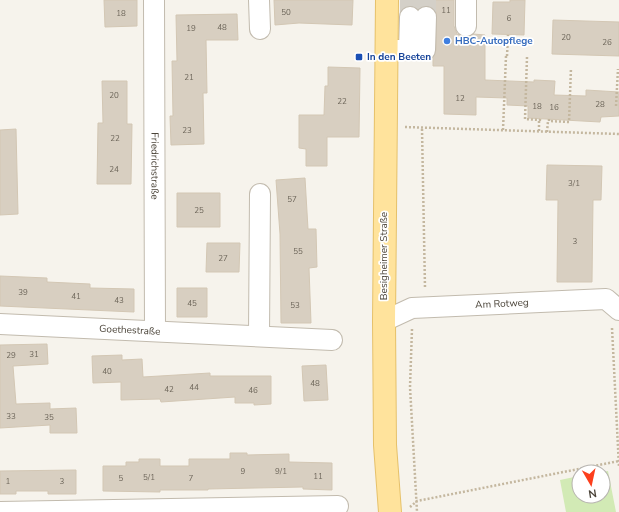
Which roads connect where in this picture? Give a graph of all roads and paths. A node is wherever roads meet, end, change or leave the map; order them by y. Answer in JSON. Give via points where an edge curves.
{"nodes":[{"id":1,"x":154,"y":0,"type":"edge"},
{"id":2,"x":260,"y":0,"type":"edge"},
{"id":3,"x":387,"y":0,"type":"edge"},
{"id":4,"x":466,"y":0,"type":"edge"},
{"id":5,"x":418,"y":17,"type":"tunnel mouth"},
{"id":6,"x":466,"y":26,"type":"dead end"},
{"id":7,"x":260,"y":29,"type":"dead end"},
{"id":8,"x":508,"y":35,"type":"dead end"},
{"id":9,"x":386,"y":50,"type":"junction"},
{"id":10,"x":527,"y":57,"type":"dead end"},
{"id":11,"x":571,"y":68,"type":"dead end"},
{"id":12,"x":618,"y":69,"type":"dead end"},
{"id":13,"x":616,"y":106,"type":"dead end"},
{"id":14,"x":385,"y":127,"type":"junction"},
{"id":15,"x":503,"y":130,"type":"junction"},
{"id":16,"x":538,"y":132,"type":"junction"},
{"id":17,"x":547,"y":132,"type":"junction"},
{"id":18,"x":619,"y":134,"type":"edge"},
{"id":19,"x":260,"y":194,"type":"dead end"},
{"id":20,"x":616,"y":317,"type":"edge"},
{"id":21,"x":384,"y":321,"type":"junction"},
{"id":22,"x":0,"y":324,"type":"edge"},
{"id":23,"x":155,"y":331,"type":"junction"},
{"id":24,"x":259,"y":336,"type":"junction"},
{"id":25,"x":332,"y":340,"type":"dead end"},
{"id":26,"x":619,"y":461,"type":"edge"},
{"id":27,"x":619,"y":467,"type":"edge"},
{"id":28,"x":338,"y":506,"type":"dead end"},
{"id":29,"x":158,"y":510,"type":"edge"},
{"id":30,"x":260,"y":510,"type":"edge"},
{"id":31,"x":0,"y":512,"type":"edge"},
{"id":32,"x":390,"y":512,"type":"edge"},
{"id":33,"x":406,"y":512,"type":"edge"}],
"edges":[{"from":1,"to":23,"type":"street","name":"Friedrichstraße"},
{"from":2,"to":7,"type":"street"},
{"from":3,"to":9,"type":"main road","name":"Besigheimer Straße"},
{"from":4,"to":6,"type":"street"},
{"from":5,"to":9,"type":"street","via":[[425,50]]},
{"from":8,"to":15,"type":"path"},
{"from":9,"to":14,"type":"main road","name":"Besigheimer Straße"},
{"from":10,"to":16,"type":"path","via":[[525,119],[539,119]]},
{"from":11,"to":17,"type":"path","via":[[569,122],[549,120]]},
{"from":12,"to":13,"type":"path"},
{"from":14,"to":15,"type":"path"},
{"from":14,"to":21,"type":"main road","name":"Besigheimer Straße"},
{"from":15,"to":16,"type":"path"},
{"from":16,"to":17,"type":"path"},
{"from":17,"to":18,"type":"path"},
{"from":19,"to":24,"type":"street"},
{"from":20,"to":21,"type":"street","name":"Am Rotweg","via":[[606,299],[412,308]]},
{"from":20,"to":26,"type":"path"},
{"from":21,"to":32,"type":"main road","name":"Besigheimer Straße"},
{"from":22,"to":23,"type":"street","name":"Goethestraße"},
{"from":23,"to":24,"type":"street","name":"Goethestraße"},
{"from":24,"to":25,"type":"street","name":"Goethestraße"},
{"from":26,"to":27,"type":"path"},
{"from":26,"to":33,"type":"path","via":[[416,501]]},
{"from":28,"to":30,"type":"street"},
{"from":29,"to":30,"type":"street"},
{"from":29,"to":31,"type":"street"}]}
